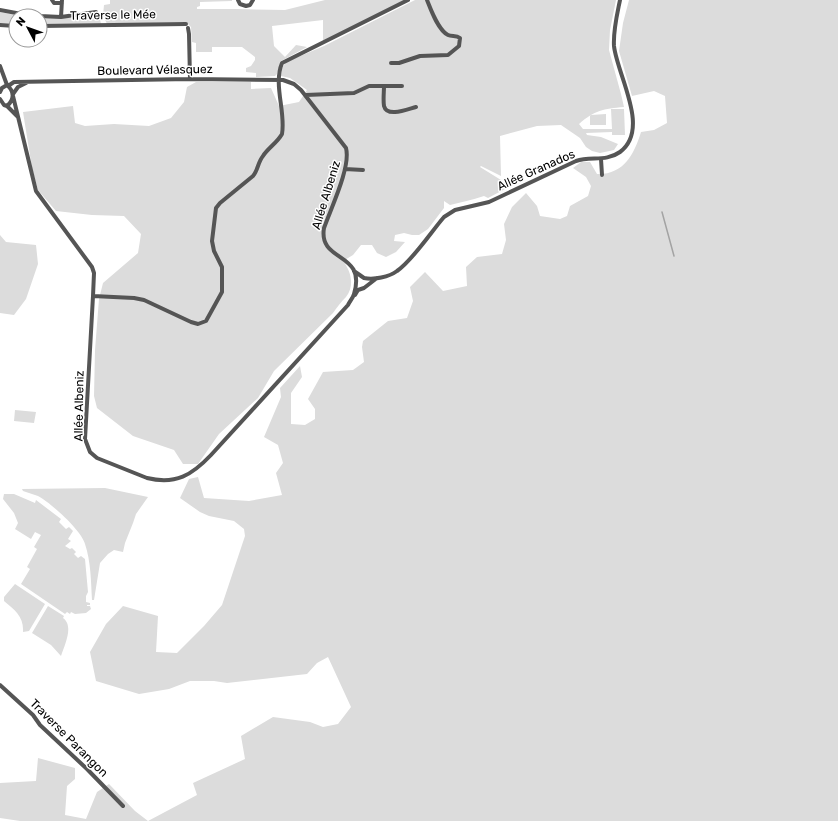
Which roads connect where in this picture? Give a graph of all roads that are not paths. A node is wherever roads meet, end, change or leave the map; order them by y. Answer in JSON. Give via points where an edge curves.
{"nodes":[{"id":1,"x":52,"y":0,"type":"edge"},
{"id":2,"x":238,"y":0,"type":"edge"},
{"id":3,"x":253,"y":0,"type":"edge"},
{"id":4,"x":408,"y":0,"type":"edge"},
{"id":5,"x":426,"y":0,"type":"edge"},
{"id":6,"x":620,"y":0,"type":"edge"},
{"id":7,"x":62,"y":1,"type":"edge"},
{"id":8,"x":96,"y":12,"type":"dead end"},
{"id":9,"x":48,"y":16,"type":"edge"},
{"id":10,"x":61,"y":17,"type":"junction"},
{"id":11,"x":186,"y":24,"type":"dead end"},
{"id":12,"x":48,"y":26,"type":"edge"},
{"id":13,"x":188,"y":28,"type":"dead end"},
{"id":14,"x":391,"y":63,"type":"dead end"},
{"id":15,"x":0,"y":66,"type":"edge"},
{"id":16,"x":2,"y":74,"type":"junction"},
{"id":17,"x":190,"y":79,"type":"junction"},
{"id":18,"x":279,"y":80,"type":"junction"},
{"id":19,"x":14,"y":82,"type":"junction"},
{"id":20,"x":30,"y":82,"type":"junction"},
{"id":21,"x":7,"y":85,"type":"junction"},
{"id":22,"x":384,"y":86,"type":"junction"},
{"id":23,"x":402,"y":86,"type":"dead end"},
{"id":24,"x":0,"y":92,"type":"edge"},
{"id":25,"x":13,"y":95,"type":"junction"},
{"id":26,"x":306,"y":95,"type":"junction"},
{"id":27,"x":0,"y":100,"type":"edge"},
{"id":28,"x":6,"y":106,"type":"junction"},
{"id":29,"x":416,"y":107,"type":"dead end"},
{"id":30,"x":1,"y":109,"type":"edge"},
{"id":31,"x":18,"y":117,"type":"junction"},
{"id":32,"x":601,"y":159,"type":"junction"},
{"id":33,"x":345,"y":169,"type":"junction"},
{"id":34,"x":362,"y":170,"type":"dead end"},
{"id":35,"x":602,"y":175,"type":"dead end"},
{"id":36,"x":354,"y":271,"type":"junction"},
{"id":37,"x":378,"y":278,"type":"junction"},
{"id":38,"x":355,"y":284,"type":"junction"},
{"id":39,"x":358,"y":290,"type":"junction"},
{"id":40,"x":93,"y":296,"type":"junction"},
{"id":41,"x":348,"y":305,"type":"junction"},
{"id":42,"x":0,"y":685,"type":"edge"},
{"id":43,"x":123,"y":806,"type":"dead end"}],
"edges":[{"from":1,"to":7,"type":"street","via":[[54,3]]},
{"from":2,"to":3,"type":"street","via":[[246,6]]},
{"from":4,"to":18,"type":"street","via":[[314,48],[284,60],[280,66]]},
{"from":5,"to":14,"type":"street","via":[[443,31],[460,38],[459,46],[448,55],[420,56]]},
{"from":6,"to":32,"type":"street","name":"Allée Granados","via":[[614,45],[630,102],[633,130],[624,148],[611,157]]},
{"from":7,"to":10,"type":"street"},
{"from":8,"to":10,"type":"street","name":"Traverse le Mée"},
{"from":9,"to":10,"type":"street","name":"Traverse le Mée"},
{"from":11,"to":12,"type":"street","name":"Traverse le Mée"},
{"from":13,"to":17,"type":"street"},
{"from":15,"to":16,"type":"street","name":"Allée Albeniz"},
{"from":16,"to":19,"type":"street","via":[[7,80]]},
{"from":16,"to":21,"type":"street","name":"Allée Albeniz"},
{"from":17,"to":18,"type":"street","name":"Boulevard Vélasquez"},
{"from":17,"to":20,"type":"street","name":"Boulevard Vélasquez"},
{"from":18,"to":26,"type":"street","name":"Allée Albeniz","via":[[294,84]]},
{"from":18,"to":40,"type":"street","via":[[282,134],[263,155],[253,176],[216,208],[212,242],[222,267],[222,292],[208,319],[202,323],[195,323],[144,300]]},
{"from":19,"to":20,"type":"street","name":"Boulevard Vélasquez"},
{"from":19,"to":21,"type":"street"},
{"from":20,"to":25,"type":"street","via":[[21,85]]},
{"from":21,"to":24,"type":"street"},
{"from":21,"to":25,"type":"street","name":"Allée Albeniz"},
{"from":22,"to":23,"type":"street"},
{"from":22,"to":26,"type":"street","via":[[369,86],[354,93]]},
{"from":22,"to":29,"type":"street","via":[[386,110],[392,112]]},
{"from":25,"to":28,"type":"street","via":[[11,102]]},
{"from":25,"to":31,"type":"street","name":"Allée Albeniz"},
{"from":26,"to":33,"type":"street","name":"Allée Albeniz","via":[[344,145],[347,155]]},
{"from":27,"to":28,"type":"street"},
{"from":28,"to":30,"type":"street"},
{"from":28,"to":31,"type":"street"},
{"from":31,"to":40,"type":"street","name":"Allée Albeniz","via":[[36,191],[92,266]]},
{"from":32,"to":35,"type":"street"},
{"from":32,"to":37,"type":"street","name":"Allée Granados","via":[[576,161],[489,202],[450,212],[401,268],[390,275]]},
{"from":33,"to":34,"type":"street"},
{"from":33,"to":36,"type":"street","name":"Allée Albeniz","via":[[323,237],[329,249],[348,261]]},
{"from":36,"to":37,"type":"street","via":[[364,278]]},
{"from":36,"to":38,"type":"street","name":"Allée Albeniz"},
{"from":37,"to":39,"type":"street","name":"Allée Granados"},
{"from":38,"to":39,"type":"street","name":"Allée Albeniz"},
{"from":38,"to":41,"type":"street","name":"Allée Albeniz","via":[[354,294]]},
{"from":39,"to":41,"type":"street","name":"Allée Granados"},
{"from":40,"to":41,"type":"street","name":"Allée Albeniz","via":[[86,444],[97,458],[155,479],[185,476],[200,466]]},
{"from":42,"to":43,"type":"street","name":"Traverse Parangon"}]}
